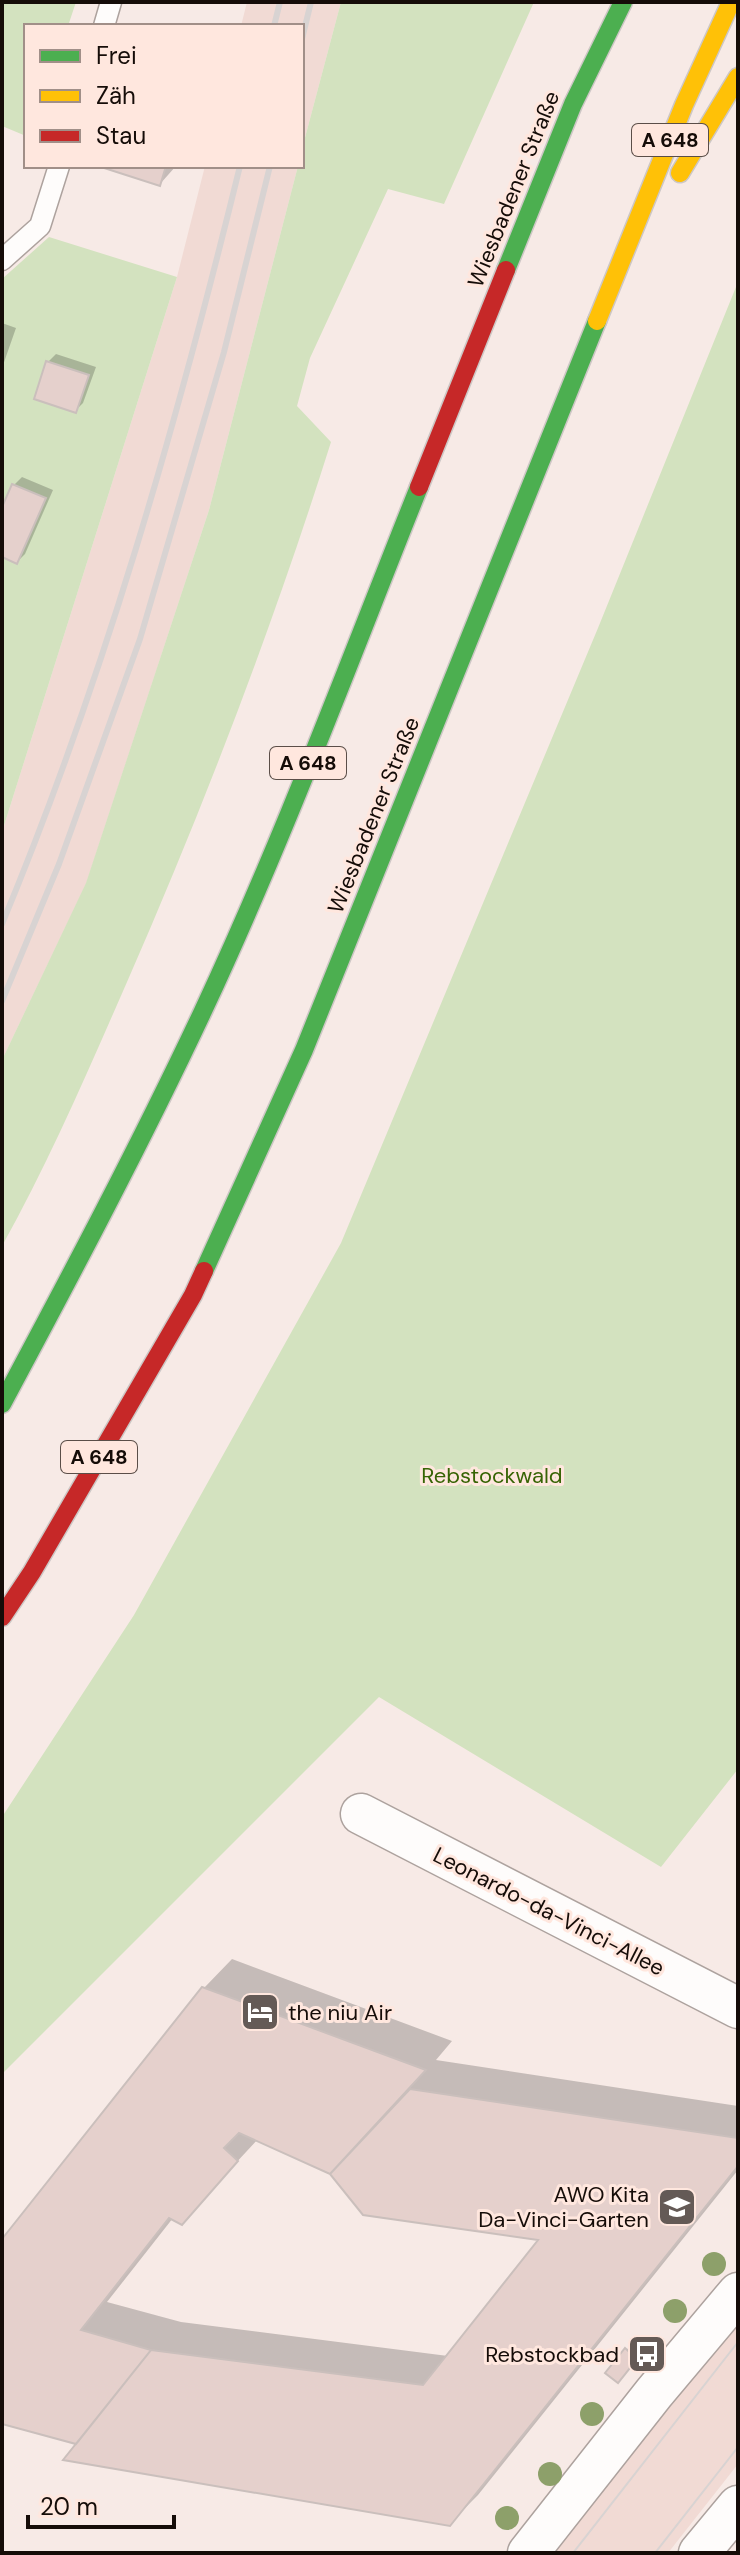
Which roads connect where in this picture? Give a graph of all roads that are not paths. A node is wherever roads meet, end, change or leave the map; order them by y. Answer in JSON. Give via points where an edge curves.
{"nodes":[{"id":1,"x":111,"y":2,"type":"edge"},
{"id":2,"x":623,"y":2,"type":"edge"},
{"id":3,"x":731,"y":2,"type":"edge"},
{"id":4,"x":105,"y":24,"type":"edge"},
{"id":5,"x":589,"y":31,"type":"dead end"},
{"id":6,"x":738,"y":77,"type":"edge"},
{"id":7,"x":573,"y":104,"type":"junction"},
{"id":8,"x":58,"y":168,"type":"edge"},
{"id":9,"x":2,"y":260,"type":"edge"},
{"id":10,"x":614,"y":280,"type":"junction"},
{"id":11,"x":2,"y":1404,"type":"edge"},
{"id":12,"x":2,"y":1617,"type":"edge"},
{"id":13,"x":361,"y":1814,"type":"dead end"},
{"id":14,"x":738,"y":2008,"type":"edge"},
{"id":15,"x":738,"y":2293,"type":"edge"},
{"id":16,"x":738,"y":2506,"type":"edge"},
{"id":17,"x":528,"y":2553,"type":"edge"},
{"id":18,"x":699,"y":2553,"type":"edge"}],
"edges":[{"from":1,"to":4,"type":"lane"},
{"from":2,"to":7,"type":"highway","name":"Wiesbadener Straße","number":"A 648"},
{"from":3,"to":10,"type":"highway","name":"Wiesbadener Straße","number":"A 648"},
{"from":5,"to":7,"type":"highway"},
{"from":6,"to":10,"type":"highway"},
{"from":7,"to":11,"type":"highway","name":"Wiesbadener Straße","number":"A 648","via":[[274,849],[203,1011]]},
{"from":8,"to":9,"type":"lane","via":[[40,226]]},
{"from":10,"to":12,"type":"highway","name":"Wiesbadener Straße","number":"A 648","via":[[304,1050],[200,1281]]},
{"from":13,"to":14,"type":"street","name":"Leonardo-da-Vinci-Allee"},
{"from":15,"to":17,"type":"street"},
{"from":16,"to":18,"type":"street"}]}
